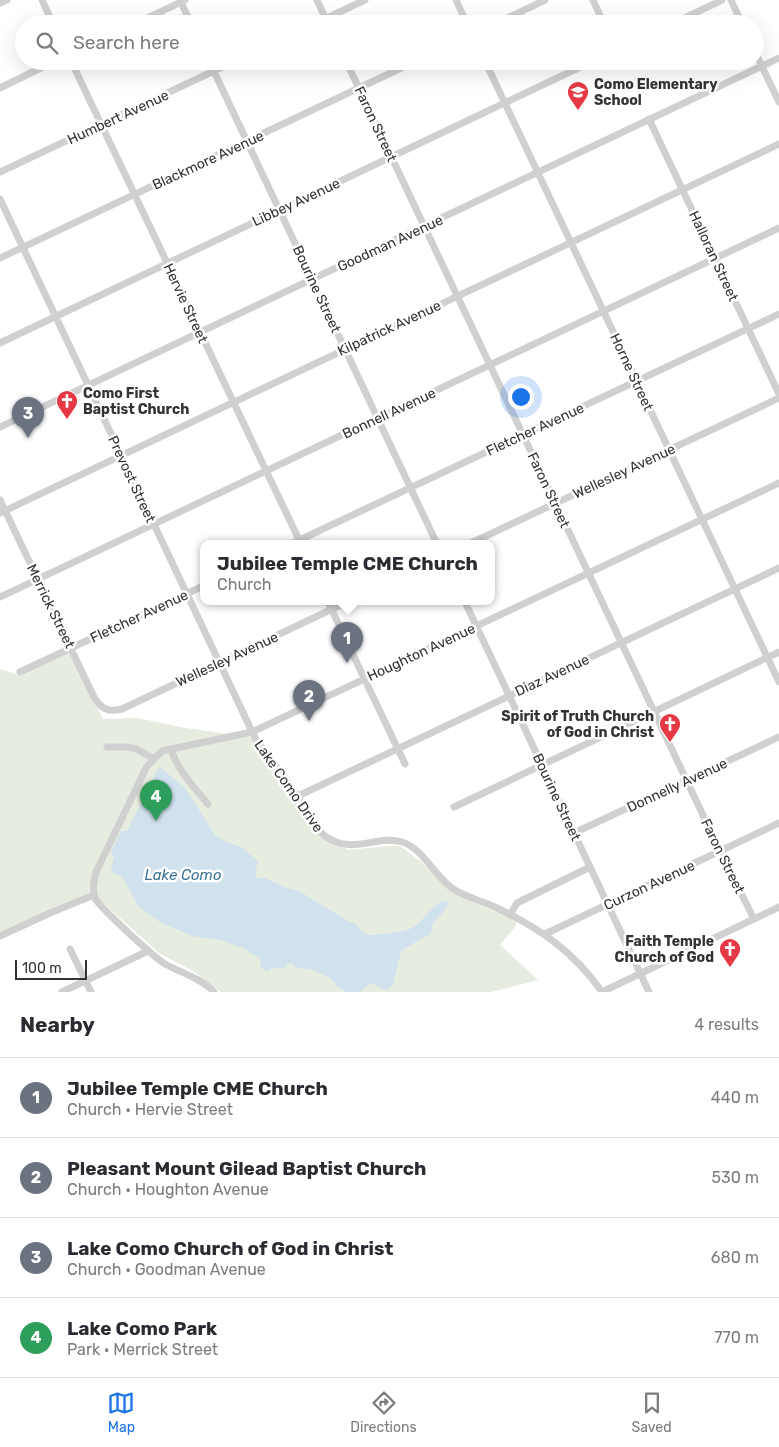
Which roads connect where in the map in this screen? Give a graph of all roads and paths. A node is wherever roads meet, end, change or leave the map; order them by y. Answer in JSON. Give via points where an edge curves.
{"nodes":[{"id":1,"x":6,"y":0,"type":"edge"},
{"id":2,"x":42,"y":0,"type":"edge"},
{"id":3,"x":317,"y":0,"type":"edge"},
{"id":4,"x":365,"y":0,"type":"edge"},
{"id":5,"x":456,"y":0,"type":"edge"},
{"id":6,"x":545,"y":0,"type":"edge"},
{"id":7,"x":593,"y":0,"type":"edge"},
{"id":8,"x":722,"y":0,"type":"edge"},
{"id":9,"x":731,"y":0,"type":"edge"},
{"id":10,"x":182,"y":1,"type":"edge"},
{"id":11,"x":0,"y":3,"type":"edge"},
{"id":12,"x":50,"y":15,"type":"edge"},
{"id":13,"x":153,"y":15,"type":"edge"},
{"id":14,"x":187,"y":15,"type":"edge"},
{"id":15,"x":324,"y":15,"type":"edge"},
{"id":16,"x":338,"y":15,"type":"edge"},
{"id":17,"x":463,"y":15,"type":"edge"},
{"id":18,"x":514,"y":15,"type":"edge"},
{"id":19,"x":600,"y":15,"type":"edge"},
{"id":20,"x":691,"y":15,"type":"edge"},
{"id":21,"x":738,"y":15,"type":"edge"},
{"id":22,"x":779,"y":58,"type":"edge"},
{"id":23,"x":764,"y":65,"type":"edge"},
{"id":24,"x":37,"y":70,"type":"edge"},
{"id":25,"x":75,"y":70,"type":"edge"},
{"id":26,"x":350,"y":70,"type":"edge"},
{"id":27,"x":397,"y":70,"type":"edge"},
{"id":28,"x":489,"y":70,"type":"edge"},
{"id":29,"x":574,"y":70,"type":"edge"},
{"id":30,"x":753,"y":70,"type":"edge"},
{"id":31,"x":764,"y":70,"type":"edge"},
{"id":32,"x":214,"y":71,"type":"joint"},
{"id":33,"x":0,"y":88,"type":"edge"},
{"id":34,"x":359,"y":88,"type":"junction"},
{"id":35,"x":779,"y":102,"type":"edge"},
{"id":36,"x":505,"y":103,"type":"junction"},
{"id":37,"x":649,"y":119,"type":"junction"},
{"id":38,"x":101,"y":124,"type":"junction"},
{"id":39,"x":247,"y":141,"type":"junction"},
{"id":40,"x":779,"y":144,"type":"edge"},
{"id":41,"x":391,"y":157,"type":"junction"},
{"id":42,"x":0,"y":172,"type":"edge"},
{"id":43,"x":537,"y":172,"type":"junction"},
{"id":44,"x":682,"y":190,"type":"junction"},
{"id":45,"x":134,"y":194,"type":"junction"},
{"id":46,"x":0,"y":199,"type":"edge"},
{"id":47,"x":279,"y":210,"type":"junction"},
{"id":48,"x":424,"y":226,"type":"junction"},
{"id":49,"x":779,"y":228,"type":"edge"},
{"id":50,"x":570,"y":242,"type":"junction"},
{"id":51,"x":23,"y":247,"type":"junction"},
{"id":52,"x":0,"y":258,"type":"edge"},
{"id":53,"x":715,"y":259,"type":"junction"},
{"id":54,"x":167,"y":264,"type":"junction"},
{"id":55,"x":312,"y":280,"type":"junction"},
{"id":56,"x":457,"y":296,"type":"junction"},
{"id":57,"x":603,"y":312,"type":"junction"},
{"id":58,"x":779,"y":314,"type":"edge"},
{"id":59,"x":56,"y":316,"type":"junction"},
{"id":60,"x":748,"y":328,"type":"junction"},
{"id":61,"x":200,"y":333,"type":"junction"},
{"id":62,"x":0,"y":343,"type":"edge"},
{"id":63,"x":345,"y":349,"type":"junction"},
{"id":64,"x":490,"y":365,"type":"junction"},
{"id":65,"x":636,"y":381,"type":"junction"},
{"id":66,"x":89,"y":386,"type":"junction"},
{"id":67,"x":779,"y":394,"type":"edge"},
{"id":68,"x":779,"y":398,"type":"edge"},
{"id":69,"x":233,"y":402,"type":"junction"},
{"id":70,"x":378,"y":418,"type":"junction"},
{"id":71,"x":0,"y":428,"type":"edge"},
{"id":72,"x":523,"y":435,"type":"junction"},
{"id":73,"x":669,"y":450,"type":"junction"},
{"id":74,"x":121,"y":456,"type":"junction"},
{"id":75,"x":266,"y":471,"type":"junction"},
{"id":76,"x":779,"y":483,"type":"edge"},
{"id":77,"x":410,"y":488,"type":"junction"},
{"id":78,"x":0,"y":500,"type":"edge"},
{"id":79,"x":555,"y":504,"type":"junction"},
{"id":80,"x":2,"y":512,"type":"edge"},
{"id":81,"x":702,"y":520,"type":"junction"},
{"id":82,"x":154,"y":524,"type":"junction"},
{"id":83,"x":299,"y":540,"type":"edge"},
{"id":84,"x":304,"y":540,"type":"edge"},
{"id":85,"x":435,"y":540,"type":"edge"},
{"id":86,"x":478,"y":540,"type":"edge"},
{"id":87,"x":779,"y":568,"type":"edge"},
{"id":88,"x":588,"y":573,"type":"junction"},
{"id":89,"x":38,"y":579,"type":"junction"},
{"id":90,"x":200,"y":587,"type":"edge"},
{"id":91,"x":735,"y":589,"type":"junction"},
{"id":92,"x":186,"y":594,"type":"junction"},
{"id":93,"x":0,"y":597,"type":"edge"},
{"id":94,"x":330,"y":605,"type":"edge"},
{"id":95,"x":341,"y":605,"type":"edge"},
{"id":96,"x":466,"y":605,"type":"edge"},
{"id":97,"x":332,"y":609,"type":"junction"},
{"id":98,"x":476,"y":626,"type":"junction"},
{"id":99,"x":621,"y":642,"type":"junction"},
{"id":100,"x":70,"y":648,"type":"junction"},
{"id":101,"x":779,"y":652,"type":"edge"},
{"id":102,"x":767,"y":658,"type":"junction"},
{"id":103,"x":219,"y":663,"type":"junction"},
{"id":104,"x":20,"y":672,"type":"dead end"},
{"id":105,"x":365,"y":679,"type":"junction"},
{"id":106,"x":779,"y":682,"type":"edge"},
{"id":107,"x":509,"y":695,"type":"junction"},
{"id":108,"x":106,"y":710,"type":"joint"},
{"id":109,"x":654,"y":713,"type":"junction"},
{"id":110,"x":252,"y":732,"type":"junction"},
{"id":111,"x":779,"y":737,"type":"edge"},
{"id":112,"x":107,"y":747,"type":"dead end"},
{"id":113,"x":397,"y":748,"type":"junction"},
{"id":114,"x":172,"y":749,"type":"junction"},
{"id":115,"x":153,"y":758,"type":"junction"},
{"id":116,"x":405,"y":764,"type":"dead end"},
{"id":117,"x":542,"y":765,"type":"junction"},
{"id":118,"x":686,"y":780,"type":"junction"},
{"id":119,"x":298,"y":796,"type":"junction"},
{"id":120,"x":208,"y":804,"type":"dead end"},
{"id":121,"x":454,"y":807,"type":"dead end"},
{"id":122,"x":779,"y":823,"type":"edge"},
{"id":123,"x":574,"y":833,"type":"junction"},
{"id":124,"x":720,"y":851,"type":"junction"},
{"id":125,"x":590,"y":867,"type":"junction"},
{"id":126,"x":94,"y":895,"type":"junction"},
{"id":127,"x":608,"y":904,"type":"junction"},
{"id":128,"x":779,"y":907,"type":"edge"},
{"id":129,"x":510,"y":915,"type":"junction"},
{"id":130,"x":754,"y":918,"type":"junction"},
{"id":131,"x":545,"y":934,"type":"junction"},
{"id":132,"x":0,"y":936,"type":"edge"},
{"id":133,"x":70,"y":948,"type":"dead end"},
{"id":134,"x":148,"y":951,"type":"junction"},
{"id":135,"x":640,"y":973,"type":"junction"},
{"id":136,"x":86,"y":981,"type":"junction"},
{"id":137,"x":62,"y":992,"type":"edge"},
{"id":138,"x":91,"y":992,"type":"edge"},
{"id":139,"x":214,"y":992,"type":"edge"},
{"id":140,"x":602,"y":992,"type":"edge"},
{"id":141,"x":649,"y":992,"type":"edge"}],
"edges":[{"from":1,"to":11,"type":"street"},
{"from":2,"to":12,"type":"street"},
{"from":3,"to":15,"type":"street"},
{"from":4,"to":16,"type":"street"},
{"from":5,"to":17,"type":"street"},
{"from":6,"to":18,"type":"street"},
{"from":7,"to":19,"type":"street"},
{"from":8,"to":20,"type":"street"},
{"from":9,"to":21,"type":"street"},
{"from":10,"to":13,"type":"street"},
{"from":10,"to":14,"type":"street"},
{"from":22,"to":23,"type":"street","name":"Goodman Avenue"},
{"from":24,"to":33,"type":"street"},
{"from":25,"to":38,"type":"street","name":"Hervie Street"},
{"from":26,"to":34,"type":"street","name":"Faron Street"},
{"from":27,"to":34,"type":"street","name":"Blackmore Avenue"},
{"from":28,"to":36,"type":"street","name":"Horne Street"},
{"from":29,"to":36,"type":"street","name":"Libbey Avenue"},
{"from":30,"to":37,"type":"street","name":"Goodman Avenue"},
{"from":31,"to":35,"type":"street"},
{"from":32,"to":38,"type":"street","name":"Humbert Avenue"},
{"from":32,"to":39,"type":"street","name":"Bourine Street"},
{"from":34,"to":39,"type":"street","name":"Blackmore Avenue"},
{"from":34,"to":41,"type":"street","name":"Faron Street"},
{"from":36,"to":41,"type":"street","name":"Libbey Avenue"},
{"from":36,"to":43,"type":"street","name":"Horne Street"},
{"from":37,"to":43,"type":"street","name":"Goodman Avenue"},
{"from":37,"to":44,"type":"street","name":"Halloran Street"},
{"from":38,"to":42,"type":"street","name":"Humbert Avenue"},
{"from":38,"to":45,"type":"street","name":"Hervie Street"},
{"from":39,"to":45,"type":"street","name":"Blackmore Avenue"},
{"from":39,"to":47,"type":"street","name":"Bourine Street"},
{"from":40,"to":44,"type":"street","name":"Kilpatrick Avenue"},
{"from":41,"to":47,"type":"street","name":"Libbey Avenue"},
{"from":41,"to":48,"type":"street","name":"Faron Street"},
{"from":43,"to":48,"type":"street","name":"Goodman Avenue"},
{"from":43,"to":50,"type":"street","name":"Horne Street"},
{"from":44,"to":50,"type":"street","name":"Kilpatrick Avenue"},
{"from":44,"to":53,"type":"street","name":"Halloran Street"},
{"from":45,"to":51,"type":"street","name":"Blackmore Avenue"},
{"from":45,"to":54,"type":"street","name":"Hervie Street"},
{"from":46,"to":51,"type":"street","name":"Prevost Street"},
{"from":47,"to":54,"type":"street","name":"Libbey Avenue"},
{"from":47,"to":55,"type":"street","name":"Bourine Street"},
{"from":48,"to":55,"type":"street","name":"Goodman Avenue"},
{"from":48,"to":56,"type":"street","name":"Faron Street"},
{"from":49,"to":53,"type":"street","name":"Bonnell Avenue"},
{"from":50,"to":56,"type":"street","name":"Kilpatrick Avenue"},
{"from":50,"to":57,"type":"street","name":"Horne Street"},
{"from":51,"to":52,"type":"street","name":"Blackmore Avenue"},
{"from":51,"to":59,"type":"street","name":"Prevost Street"},
{"from":53,"to":57,"type":"street","name":"Bonnell Avenue"},
{"from":53,"to":60,"type":"street","name":"Halloran Street"},
{"from":54,"to":59,"type":"street","name":"Libbey Avenue"},
{"from":54,"to":61,"type":"street","name":"Hervie Street"},
{"from":55,"to":61,"type":"street","name":"Goodman Avenue"},
{"from":55,"to":63,"type":"street","name":"Bourine Street"},
{"from":56,"to":63,"type":"street","name":"Kilpatrick Avenue"},
{"from":56,"to":64,"type":"street","name":"Faron Street"},
{"from":57,"to":64,"type":"street","name":"Bonnell Avenue"},
{"from":57,"to":65,"type":"street","name":"Horne Street"},
{"from":58,"to":60,"type":"street","name":"Fletcher Avenue"},
{"from":59,"to":62,"type":"street","name":"Libbey Avenue"},
{"from":59,"to":66,"type":"street","name":"Prevost Street"},
{"from":60,"to":65,"type":"street","name":"Fletcher Avenue"},
{"from":60,"to":67,"type":"street","name":"Halloran Street"},
{"from":61,"to":66,"type":"street","name":"Goodman Avenue"},
{"from":61,"to":69,"type":"street","name":"Hervie Street"},
{"from":63,"to":69,"type":"street","name":"Kilpatrick Avenue"},
{"from":63,"to":70,"type":"street","name":"Bourine Street"},
{"from":64,"to":70,"type":"street","name":"Bonnell Avenue"},
{"from":64,"to":72,"type":"street","name":"Faron Street"},
{"from":65,"to":72,"type":"street","name":"Fletcher Avenue"},
{"from":65,"to":73,"type":"street","name":"Horne Street"},
{"from":66,"to":71,"type":"street","name":"Goodman Avenue"},
{"from":66,"to":74,"type":"street","name":"Prevost Street"},
{"from":68,"to":73,"type":"street","name":"Wellesley Avenue"},
{"from":69,"to":74,"type":"street","name":"Kilpatrick Avenue"},
{"from":69,"to":75,"type":"street","name":"Hervie Street"},
{"from":70,"to":75,"type":"street","name":"Bonnell Avenue"},
{"from":70,"to":77,"type":"street","name":"Bourine Street"},
{"from":72,"to":77,"type":"street","name":"Fletcher Avenue"},
{"from":72,"to":79,"type":"street","name":"Faron Street"},
{"from":73,"to":79,"type":"street","name":"Wellesley Avenue"},
{"from":73,"to":81,"type":"street","name":"Horne Street"},
{"from":74,"to":80,"type":"street","name":"Kilpatrick Avenue"},
{"from":74,"to":82,"type":"street","name":"Prevost Street"},
{"from":75,"to":82,"type":"street","name":"Bonnell Avenue"},
{"from":75,"to":83,"type":"street","name":"Hervie Street"},
{"from":76,"to":81,"type":"street","name":"Houghton Avenue"},
{"from":77,"to":84,"type":"street","name":"Fletcher Avenue"},
{"from":77,"to":85,"type":"street","name":"Bourine Street"},
{"from":78,"to":80,"type":"street","name":"Merrick Street"},
{"from":79,"to":86,"type":"street","name":"Wellesley Avenue"},
{"from":79,"to":88,"type":"street","name":"Faron Street"},
{"from":80,"to":89,"type":"street","name":"Merrick Street"},
{"from":81,"to":88,"type":"street","name":"Houghton Avenue"},
{"from":81,"to":91,"type":"street","name":"Horne Street"},
{"from":82,"to":89,"type":"street","name":"Bonnell Avenue"},
{"from":82,"to":92,"type":"street","name":"Prevost Street"},
{"from":87,"to":91,"type":"street","name":"Diaz Avenue"},
{"from":88,"to":98,"type":"street","name":"Houghton Avenue"},
{"from":88,"to":99,"type":"street","name":"Faron Street"},
{"from":89,"to":93,"type":"street","name":"Bonnell Avenue"},
{"from":89,"to":100,"type":"street","name":"Merrick Street"},
{"from":90,"to":92,"type":"street","name":"Fletcher Avenue"},
{"from":91,"to":99,"type":"street","name":"Diaz Avenue"},
{"from":91,"to":102,"type":"street","name":"Horne Street"},
{"from":92,"to":100,"type":"street","name":"Fletcher Avenue"},
{"from":92,"to":103,"type":"street","name":"Prevost Street"},
{"from":94,"to":97,"type":"street"},
{"from":95,"to":97,"type":"street","name":"Wellesley Avenue"},
{"from":96,"to":98,"type":"street","name":"Bourine Street"},
{"from":97,"to":103,"type":"street","name":"Wellesley Avenue"},
{"from":97,"to":105,"type":"street"},
{"from":98,"to":105,"type":"street","name":"Houghton Avenue"},
{"from":98,"to":107,"type":"street","name":"Bourine Street"},
{"from":99,"to":107,"type":"street","name":"Diaz Avenue"},
{"from":99,"to":109,"type":"street","name":"Faron Street"},
{"from":100,"to":104,"type":"street","name":"Fletcher Avenue"},
{"from":100,"to":108,"type":"street","name":"Merrick Street","via":[[97,701]]},
{"from":101,"to":102,"type":"street"},
{"from":102,"to":106,"type":"street","name":"Horne Street"},
{"from":102,"to":109,"type":"street"},
{"from":103,"to":108,"type":"street","name":"Wellesley Avenue","via":[[122,709]]},
{"from":103,"to":110,"type":"street","name":"Prevost Street"},
{"from":105,"to":110,"type":"street","name":"Houghton Avenue"},
{"from":105,"to":113,"type":"street"},
{"from":107,"to":113,"type":"street","name":"Diaz Avenue"},
{"from":107,"to":117,"type":"street","name":"Bourine Street"},
{"from":109,"to":117,"type":"street"},
{"from":109,"to":118,"type":"street","name":"Faron Street"},
{"from":110,"to":114,"type":"street","name":"Houghton Avenue"},
{"from":110,"to":119,"type":"street","name":"Lake Como Drive"},
{"from":111,"to":118,"type":"street","name":"Donnelly Avenue"},
{"from":112,"to":115,"type":"street","via":[[136,749]]},
{"from":113,"to":116,"type":"street"},
{"from":113,"to":119,"type":"street","name":"Diaz Avenue"},
{"from":114,"to":115,"type":"street","name":"Houghton Avenue"},
{"from":114,"to":120,"type":"street","via":[[178,766]]},
{"from":115,"to":126,"type":"street","via":[[96,872]]},
{"from":117,"to":121,"type":"street"},
{"from":117,"to":123,"type":"street","name":"Bourine Street"},
{"from":118,"to":123,"type":"street","name":"Donnelly Avenue"},
{"from":118,"to":124,"type":"street","name":"Faron Street"},
{"from":119,"to":129,"type":"street","name":"Lake Como Drive","via":[[326,837],[357,845],[392,840],[406,843],[454,890]]},
{"from":122,"to":124,"type":"street","name":"Curzon Avenue"},
{"from":123,"to":125,"type":"street","name":"Bourine Street"},
{"from":124,"to":127,"type":"street","name":"Curzon Avenue"},
{"from":124,"to":130,"type":"street","name":"Faron Street"},
{"from":125,"to":127,"type":"street","name":"Bourine Street"},
{"from":125,"to":129,"type":"street","via":[[517,903]]},
{"from":126,"to":132,"type":"street"},
{"from":126,"to":134,"type":"street","via":[[100,905]]},
{"from":127,"to":131,"type":"street","name":"Curzon Avenue"},
{"from":127,"to":135,"type":"street","name":"Bourine Street"},
{"from":128,"to":130,"type":"street"},
{"from":129,"to":131,"type":"street","name":"Lake Como Drive"},
{"from":130,"to":135,"type":"street"},
{"from":131,"to":140,"type":"street","name":"Lake Como Drive","via":[[588,972]]},
{"from":133,"to":136,"type":"street"},
{"from":134,"to":136,"type":"street"},
{"from":134,"to":139,"type":"street"},
{"from":135,"to":140,"type":"street"},
{"from":135,"to":141,"type":"street","name":"Bourine Street"},
{"from":136,"to":137,"type":"street"},
{"from":136,"to":138,"type":"street"}]}
